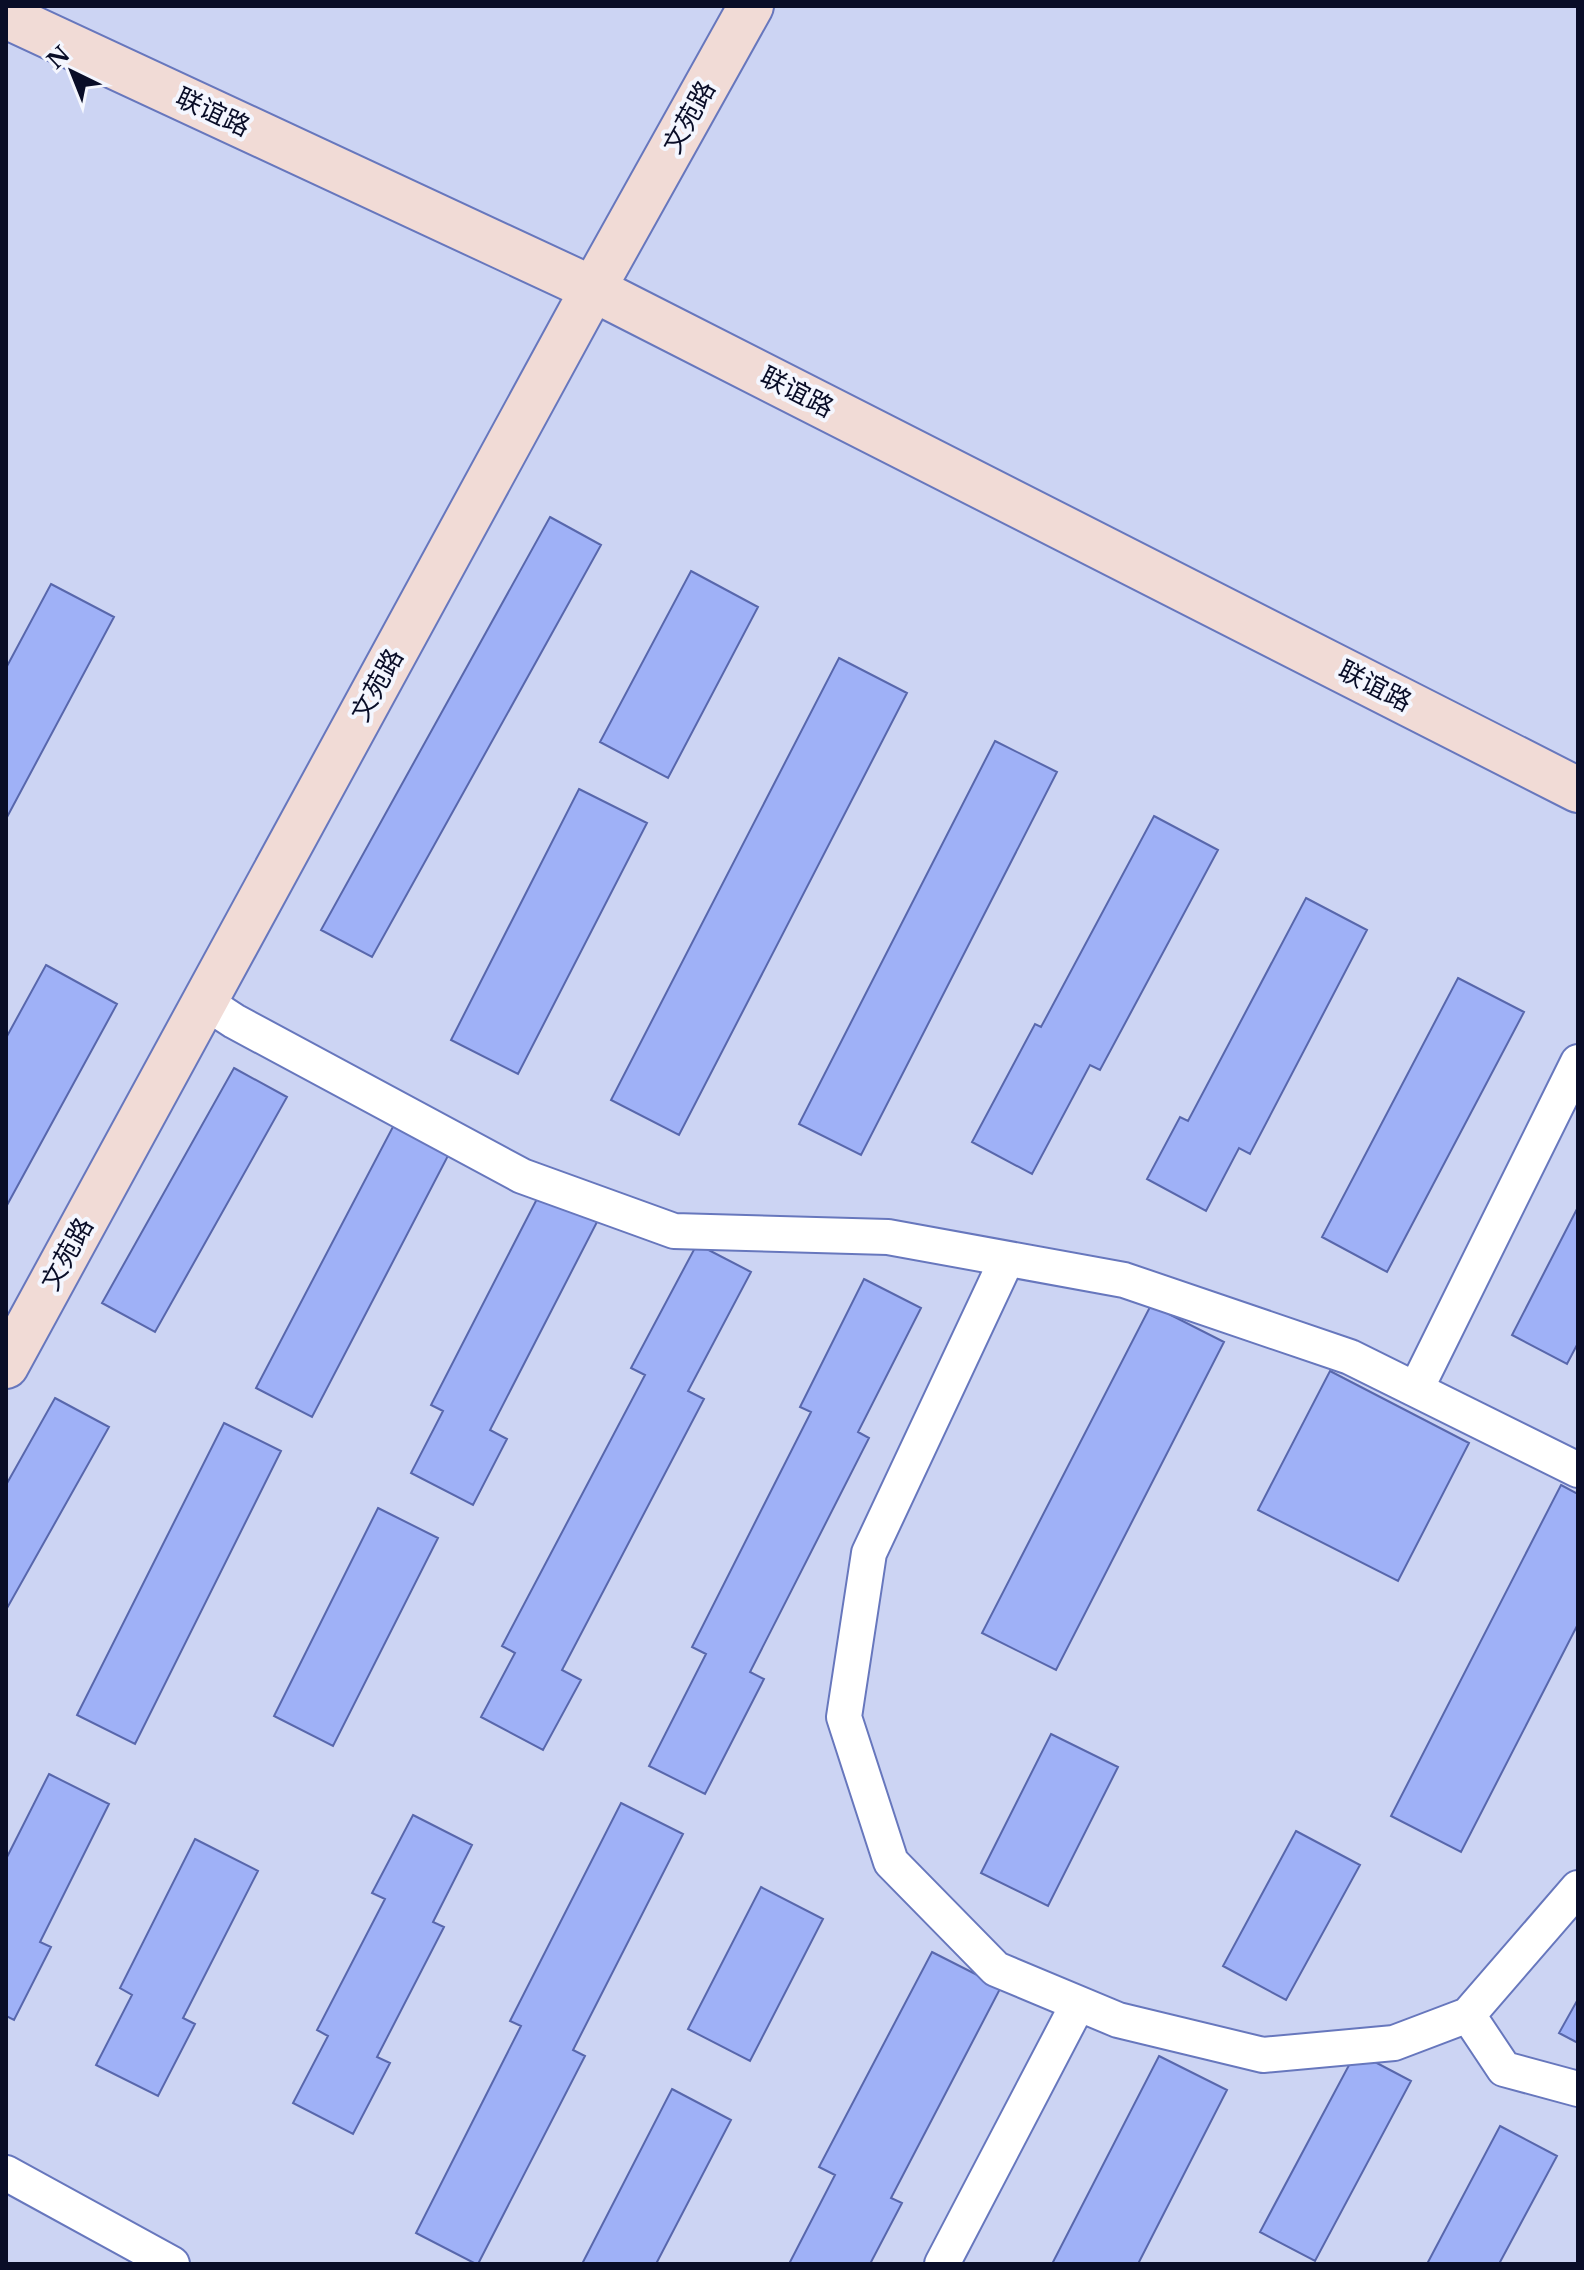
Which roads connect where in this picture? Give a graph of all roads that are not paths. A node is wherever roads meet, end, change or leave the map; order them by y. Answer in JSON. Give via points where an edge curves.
{"nodes":[{"id":1,"x":751,"y":6,"type":"edge"},
{"id":2,"x":6,"y":16,"type":"edge"},
{"id":3,"x":593,"y":289,"type":"junction"},
{"id":4,"x":1578,"y":790,"type":"edge"},
{"id":5,"x":205,"y":1002,"type":"junction"},
{"id":6,"x":1578,"y":1062,"type":"edge"},
{"id":7,"x":1007,"y":1259,"type":"junction"},
{"id":8,"x":6,"y":1366,"type":"edge"},
{"id":9,"x":1416,"y":1389,"type":"junction"},
{"id":10,"x":1578,"y":1470,"type":"edge"},
{"id":11,"x":1578,"y":1888,"type":"edge"},
{"id":12,"x":1078,"y":2004,"type":"junction"},
{"id":13,"x":1468,"y":2015,"type":"junction"},
{"id":14,"x":1578,"y":2089,"type":"edge"},
{"id":15,"x":6,"y":2173,"type":"edge"},
{"id":16,"x":172,"y":2264,"type":"edge"},
{"id":17,"x":942,"y":2264,"type":"edge"}],
"edges":[{"from":1,"to":3,"type":"street","name":"文苑路"},
{"from":2,"to":3,"type":"street","name":"联谊路"},
{"from":3,"to":4,"type":"street","name":"联谊路"},
{"from":3,"to":5,"type":"street","name":"文苑路"},
{"from":5,"to":7,"type":"street","via":[[522,1176],[674,1231],[888,1237]]},
{"from":5,"to":8,"type":"street","name":"文苑路"},
{"from":6,"to":9,"type":"street"},
{"from":7,"to":9,"type":"street","via":[[1124,1280],[1350,1357]]},
{"from":7,"to":12,"type":"street","via":[[869,1553],[844,1717],[891,1862],[996,1969]]},
{"from":9,"to":10,"type":"street"},
{"from":11,"to":13,"type":"street"},
{"from":12,"to":13,"type":"street","via":[[1118,2020],[1263,2055],[1394,2043]]},
{"from":12,"to":17,"type":"street"},
{"from":13,"to":14,"type":"street","via":[[1504,2069]]},
{"from":15,"to":16,"type":"street"}]}
